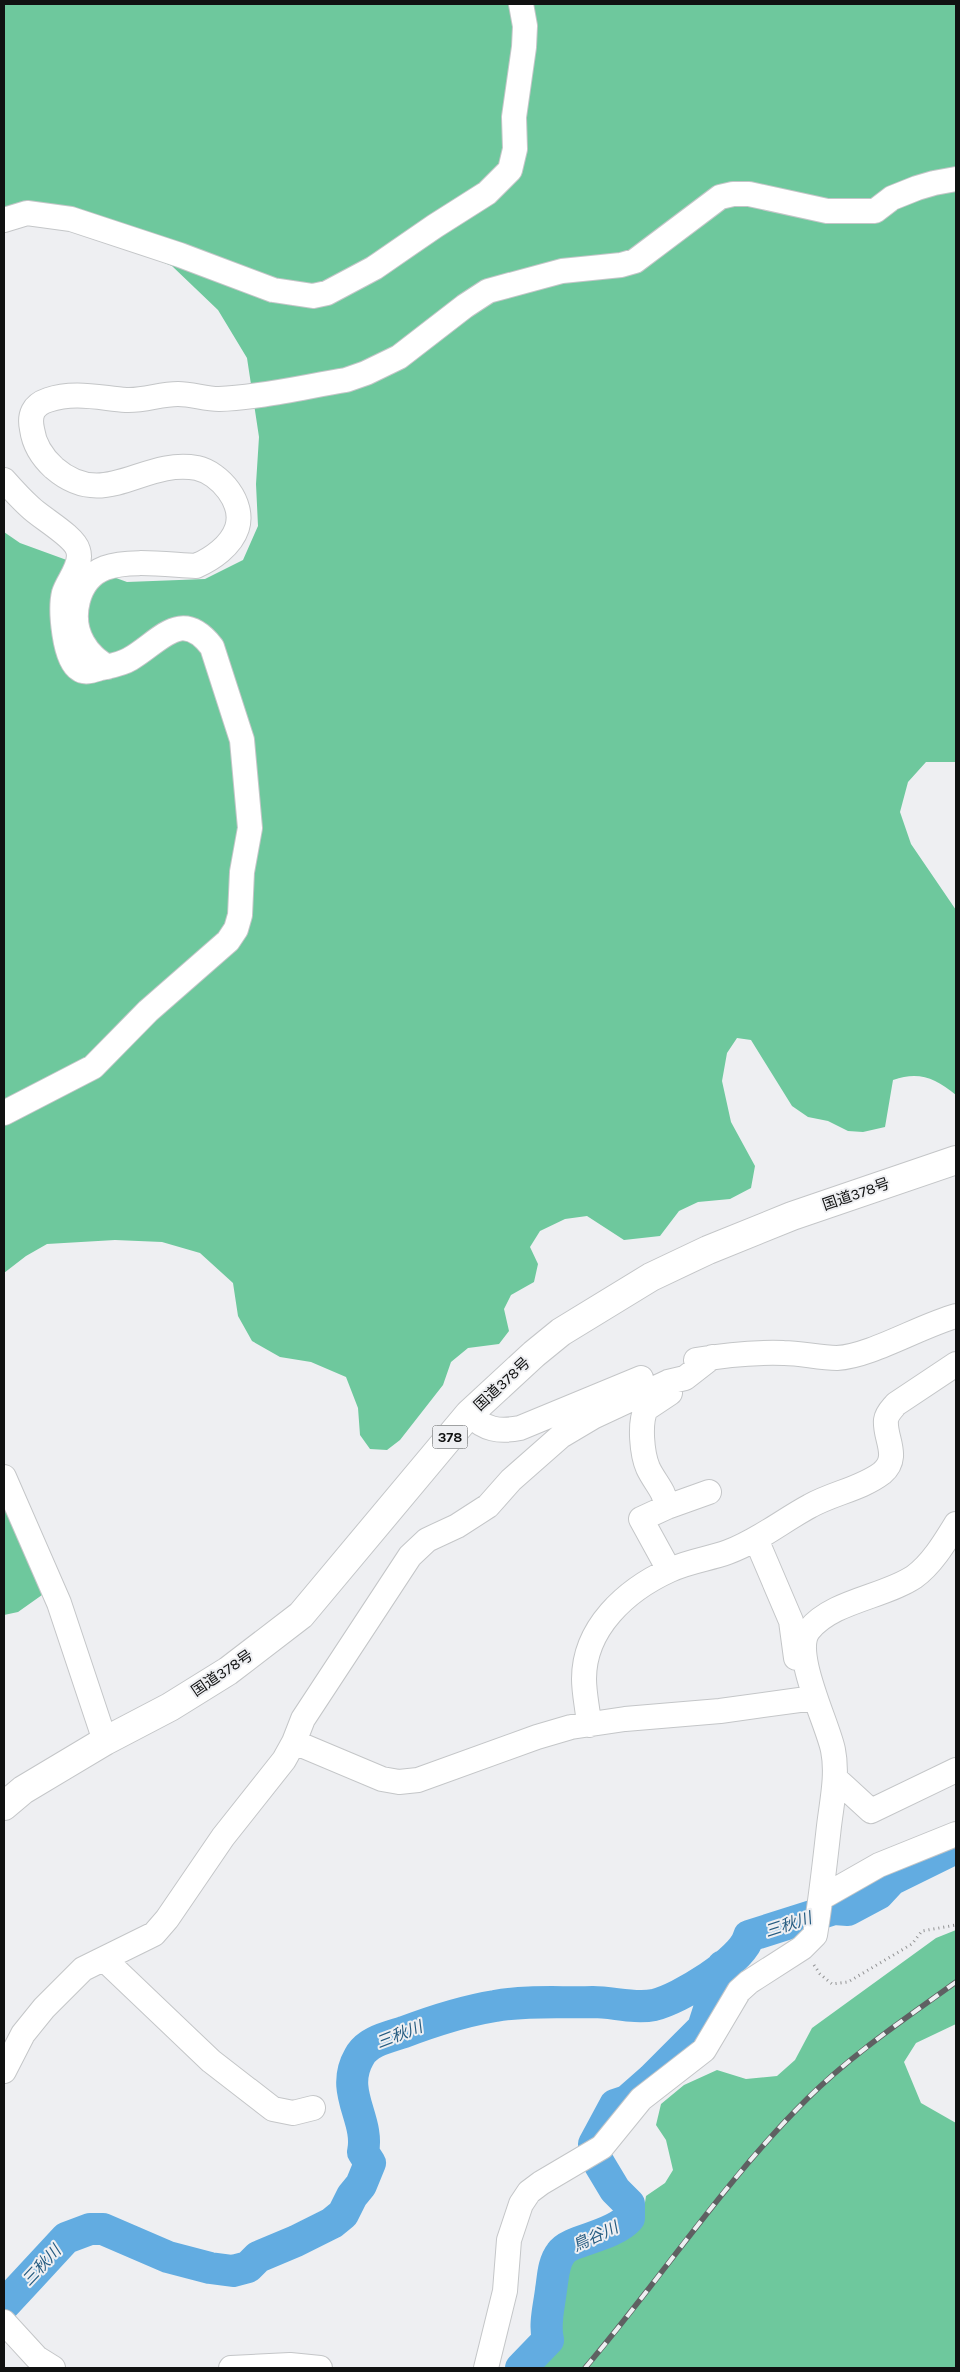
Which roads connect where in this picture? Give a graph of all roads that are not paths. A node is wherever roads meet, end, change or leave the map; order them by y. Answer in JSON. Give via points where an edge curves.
{"nodes":[{"id":1,"x":521,"y":4,"type":"edge"},
{"id":2,"x":956,"y":180,"type":"edge"},
{"id":3,"x":4,"y":220,"type":"edge"},
{"id":4,"x":4,"y":480,"type":"edge"},
{"id":5,"x":107,"y":667,"type":"junction"},
{"id":6,"x":4,"y":1113,"type":"edge"},
{"id":7,"x":956,"y":1160,"type":"edge"},
{"id":8,"x":956,"y":1316,"type":"edge"},
{"id":9,"x":712,"y":1357,"type":"junction"},
{"id":10,"x":956,"y":1364,"type":"edge"},
{"id":11,"x":685,"y":1378,"type":"junction"},
{"id":12,"x":469,"y":1414,"type":"junction"},
{"id":13,"x":4,"y":1477,"type":"edge"},
{"id":14,"x":709,"y":1492,"type":"dead end"},
{"id":15,"x":666,"y":1507,"type":"junction"},
{"id":16,"x":956,"y":1524,"type":"edge"},
{"id":17,"x":756,"y":1539,"type":"junction"},
{"id":18,"x":670,"y":1570,"type":"junction"},
{"id":19,"x":808,"y":1670,"type":"junction"},
{"id":20,"x":814,"y":1698,"type":"junction"},
{"id":21,"x":589,"y":1724,"type":"junction"},
{"id":22,"x":105,"y":1741,"type":"junction"},
{"id":23,"x":294,"y":1742,"type":"junction"},
{"id":24,"x":956,"y":1770,"type":"edge"},
{"id":25,"x":835,"y":1778,"type":"junction"},
{"id":26,"x":4,"y":1806,"type":"edge"},
{"id":27,"x":956,"y":1834,"type":"edge"},
{"id":28,"x":820,"y":1902,"type":"junction"},
{"id":29,"x":104,"y":1959,"type":"junction"},
{"id":30,"x":4,"y":2071,"type":"edge"},
{"id":31,"x":313,"y":2108,"type":"dead end"},
{"id":32,"x":4,"y":2322,"type":"edge"},
{"id":33,"x":49,"y":2368,"type":"edge"},
{"id":34,"x":231,"y":2368,"type":"edge"},
{"id":35,"x":320,"y":2368,"type":"edge"},
{"id":36,"x":486,"y":2368,"type":"edge"}],
"edges":[{"from":1,"to":3,"type":"street","via":[[524,47],[514,117],[515,149],[510,170],[487,193],[374,268],[328,293],[313,296],[273,290],[180,254],[72,220],[27,213]]},
{"from":2,"to":5,"type":"street","via":[[917,188],[892,198],[875,211],[827,211],[749,194],[720,197],[635,261],[554,272],[488,292],[399,357],[346,380],[221,399],[177,394],[146,400],[65,396],[36,406],[31,415],[37,445],[46,461],[77,482],[97,486],[117,483],[158,468],[198,468],[216,476],[227,487],[235,503],[237,528],[226,545],[208,561],[196,566],[121,564],[92,575],[76,604],[76,627],[92,656]]},
{"from":4,"to":5,"type":"street","via":[[78,550],[78,560],[64,592],[62,610],[71,658],[79,669],[88,672]]},
{"from":5,"to":6,"type":"street","via":[[129,660],[176,628],[190,628],[202,635],[212,647],[242,740],[250,828],[242,872],[240,915],[228,941],[148,1011],[93,1067]]},
{"from":7,"to":12,"type":"highway","name":"国道378号","number":"378","via":[[792,1216],[652,1277],[561,1332]]},
{"from":8,"to":9,"type":"street","via":[[862,1352],[837,1358],[784,1353]]},
{"from":9,"to":11,"type":"street"},
{"from":9,"to":12,"type":"street","via":[[658,1369],[520,1428],[502,1432],[480,1426]]},
{"from":10,"to":17,"type":"street","via":[[889,1412],[886,1420],[892,1451],[884,1471],[868,1482],[809,1506]]},
{"from":11,"to":15,"type":"street","via":[[678,1387],[646,1409],[642,1417],[648,1467],[660,1484]]},
{"from":11,"to":23,"type":"street","via":[[668,1382],[593,1417],[561,1436],[511,1480],[488,1506],[427,1540],[410,1556],[370,1615],[303,1719]]},
{"from":12,"to":22,"type":"highway","name":"国道378号","number":"378","via":[[301,1615],[228,1672]]},
{"from":13,"to":22,"type":"street","via":[[59,1603]]},
{"from":14,"to":15,"type":"street"},
{"from":15,"to":18,"type":"street","via":[[641,1519]]},
{"from":16,"to":19,"type":"street","via":[[915,1576],[817,1622],[808,1631],[804,1644]]},
{"from":17,"to":18,"type":"street"},
{"from":17,"to":19,"type":"street","via":[[791,1621],[796,1661]]},
{"from":18,"to":21,"type":"street","via":[[611,1611],[591,1640],[584,1679]]},
{"from":19,"to":20,"type":"street"},
{"from":20,"to":21,"type":"street"},
{"from":20,"to":25,"type":"street","via":[[833,1750]]},
{"from":21,"to":23,"type":"street","via":[[537,1737],[418,1780],[399,1782],[364,1772]]},
{"from":22,"to":26,"type":"highway","name":"国道378号","number":"378","via":[[23,1790]]},
{"from":23,"to":29,"type":"street","via":[[284,1760],[223,1837],[154,1934]]},
{"from":24,"to":25,"type":"street","via":[[871,1811]]},
{"from":25,"to":28,"type":"street"},
{"from":27,"to":28,"type":"street","via":[[879,1865]]},
{"from":28,"to":36,"type":"street","via":[[809,1941],[740,1991],[704,2050],[641,2099],[602,2147],[540,2182],[529,2192],[521,2204],[509,2240],[505,2291]]},
{"from":29,"to":30,"type":"street","via":[[83,1969],[44,2008],[24,2034]]},
{"from":29,"to":31,"type":"street","via":[[211,2061],[273,2109],[294,2113]]},
{"from":32,"to":33,"type":"street","via":[[22,2344]]},
{"from":34,"to":35,"type":"street","via":[[290,2365]]}]}
